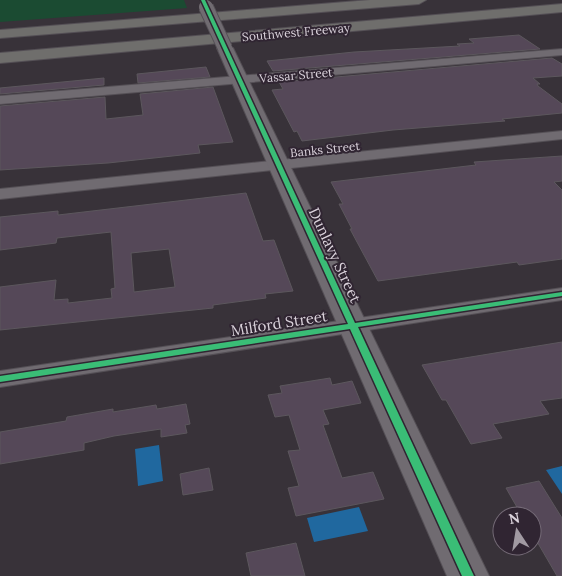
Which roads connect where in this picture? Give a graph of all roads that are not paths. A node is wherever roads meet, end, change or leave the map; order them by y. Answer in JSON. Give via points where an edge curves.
{"nodes":[{"id":1,"x":419,"y":0,"type":"edge"},
{"id":2,"x":554,"y":0,"type":"edge"},
{"id":3,"x":204,"y":3,"type":"edge"},
{"id":4,"x":562,"y":8,"type":"edge"},
{"id":5,"x":262,"y":13,"type":"junction"},
{"id":6,"x":0,"y":34,"type":"edge"},
{"id":7,"x":0,"y":41,"type":"edge"},
{"id":8,"x":176,"y":42,"type":"junction"},
{"id":9,"x":0,"y":48,"type":"edge"},
{"id":10,"x":562,"y":52,"type":"edge"},
{"id":11,"x":0,"y":58,"type":"edge"},
{"id":12,"x":239,"y":80,"type":"junction"},
{"id":13,"x":0,"y":100,"type":"edge"},
{"id":14,"x":562,"y":135,"type":"edge"},
{"id":15,"x":278,"y":165,"type":"junction"},
{"id":16,"x":0,"y":194,"type":"edge"},
{"id":17,"x":562,"y":294,"type":"edge"},
{"id":18,"x":352,"y":326,"type":"junction"},
{"id":19,"x":0,"y":379,"type":"edge"},
{"id":20,"x":468,"y":576,"type":"edge"}],
"edges":[{"from":1,"to":5,"type":"highway","name":"Southwest Freeway"},
{"from":2,"to":9,"type":"highway"},
{"from":3,"to":12,"type":"street","name":"Dunlavy Street","bridge":true},
{"from":4,"to":8,"type":"highway","name":"Southwest Freeway"},
{"from":5,"to":6,"type":"highway","name":"Southwest Freeway"},
{"from":5,"to":7,"type":"highway","via":[[189,24]]},
{"from":8,"to":9,"type":"highway","via":[[106,41]]},
{"from":8,"to":11,"type":"highway","name":"Southwest Freeway"},
{"from":10,"to":12,"type":"street","name":"Vassar Street"},
{"from":12,"to":13,"type":"street","name":"Vassar Street"},
{"from":12,"to":15,"type":"street","name":"Dunlavy Street"},
{"from":14,"to":15,"type":"street","name":"Banks Street"},
{"from":15,"to":16,"type":"street","name":"Banks Street"},
{"from":15,"to":18,"type":"street","name":"Dunlavy Street"},
{"from":17,"to":18,"type":"street","name":"Milford Street"},
{"from":18,"to":19,"type":"street","name":"Milford Street"},
{"from":18,"to":20,"type":"street","name":"Dunlavy Street"}]}
